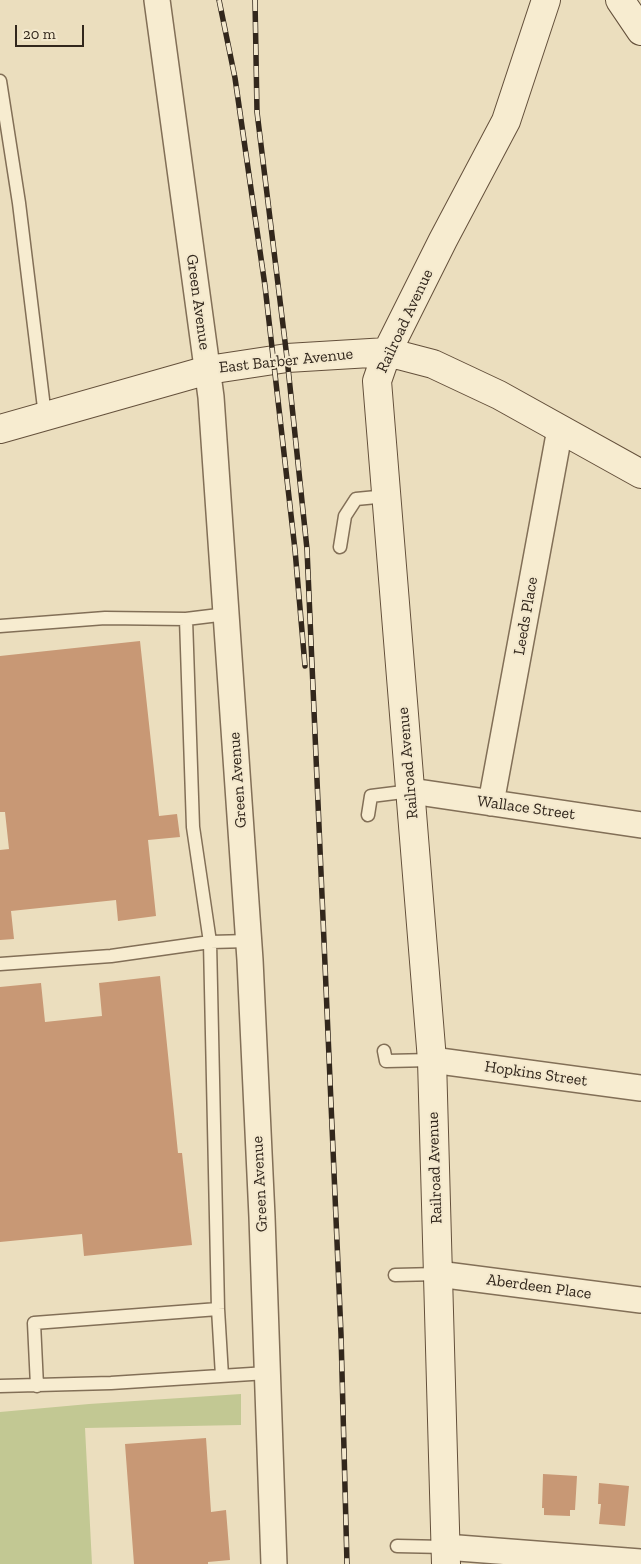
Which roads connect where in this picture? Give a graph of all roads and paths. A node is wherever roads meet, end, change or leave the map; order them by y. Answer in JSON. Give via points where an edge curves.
{"nodes":[{"id":1,"x":157,"y":0,"type":"edge"},
{"id":2,"x":546,"y":0,"type":"edge"},
{"id":3,"x":620,"y":0,"type":"edge"},
{"id":4,"x":641,"y":31,"type":"edge"},
{"id":5,"x":0,"y":81,"type":"edge"},
{"id":6,"x":387,"y":352,"type":"junction"},
{"id":7,"x":208,"y":370,"type":"junction"},
{"id":8,"x":45,"y":416,"type":"junction"},
{"id":9,"x":560,"y":428,"type":"junction"},
{"id":10,"x":0,"y":429,"type":"edge"},
{"id":11,"x":641,"y":474,"type":"edge"},
{"id":12,"x":386,"y":496,"type":"junction"},
{"id":13,"x":340,"y":547,"type":"dead end"},
{"id":14,"x":227,"y":614,"type":"junction"},
{"id":15,"x":186,"y":618,"type":"junction"},
{"id":16,"x":0,"y":626,"type":"edge"},
{"id":17,"x":411,"y":791,"type":"junction"},
{"id":18,"x":491,"y":803,"type":"junction"},
{"id":19,"x":368,"y":815,"type":"dead end"},
{"id":20,"x":641,"y":825,"type":"edge"},
{"id":21,"x":210,"y":942,"type":"junction"},
{"id":22,"x":249,"y":942,"type":"junction"},
{"id":23,"x":0,"y":964,"type":"edge"},
{"id":24,"x":384,"y":1051,"type":"dead end"},
{"id":25,"x":432,"y":1060,"type":"junction"},
{"id":26,"x":641,"y":1088,"type":"edge"},
{"id":27,"x":438,"y":1274,"type":"junction"},
{"id":28,"x":394,"y":1275,"type":"dead end"},
{"id":29,"x":641,"y":1300,"type":"edge"},
{"id":30,"x":218,"y":1309,"type":"junction"},
{"id":31,"x":267,"y":1373,"type":"junction"},
{"id":32,"x":222,"y":1376,"type":"junction"},
{"id":33,"x":0,"y":1386,"type":"edge"},
{"id":34,"x":37,"y":1386,"type":"junction"},
{"id":35,"x":397,"y":1546,"type":"dead end"},
{"id":36,"x":446,"y":1555,"type":"edge"},
{"id":37,"x":641,"y":1562,"type":"edge"},
{"id":38,"x":274,"y":1564,"type":"edge"}],
"edges":[{"from":1,"to":7,"type":"street","name":"Green Avenue"},
{"from":2,"to":6,"type":"street","name":"Railroad Avenue","via":[[506,121]]},
{"from":3,"to":4,"type":"street"},
{"from":5,"to":8,"type":"lane","via":[[19,203]]},
{"from":6,"to":7,"type":"street","name":"East Barber Avenue","via":[[287,358]]},
{"from":6,"to":9,"type":"street","name":"East Barber Avenue","via":[[433,364]]},
{"from":6,"to":12,"type":"street","name":"Railroad Avenue","via":[[377,381]]},
{"from":7,"to":8,"type":"street","name":"East Barber Avenue"},
{"from":7,"to":14,"type":"street","name":"Green Avenue"},
{"from":8,"to":10,"type":"street","name":"East Barber Avenue"},
{"from":9,"to":11,"type":"street","name":"East Barber Avenue"},
{"from":9,"to":18,"type":"street","name":"Leeds Place"},
{"from":12,"to":13,"type":"lane","via":[[356,500],[345,516]]},
{"from":12,"to":17,"type":"street","name":"Railroad Avenue"},
{"from":14,"to":15,"type":"lane"},
{"from":14,"to":22,"type":"street","name":"Green Avenue"},
{"from":15,"to":16,"type":"lane","via":[[105,618]]},
{"from":15,"to":21,"type":"lane","via":[[193,827]]},
{"from":17,"to":18,"type":"street","name":"Wallace Street"},
{"from":17,"to":19,"type":"lane","via":[[371,796]]},
{"from":17,"to":25,"type":"street","name":"Railroad Avenue"},
{"from":18,"to":20,"type":"street","name":"Wallace Street"},
{"from":21,"to":22,"type":"lane"},
{"from":21,"to":23,"type":"lane","via":[[110,956]]},
{"from":21,"to":30,"type":"lane"},
{"from":22,"to":31,"type":"street","name":"Green Avenue"},
{"from":24,"to":25,"type":"lane","via":[[386,1061]]},
{"from":25,"to":26,"type":"street","name":"Hopkins Street"},
{"from":25,"to":27,"type":"street","name":"Railroad Avenue"},
{"from":27,"to":28,"type":"lane"},
{"from":27,"to":29,"type":"street","name":"Aberdeen Place"},
{"from":27,"to":36,"type":"street","name":"Railroad Avenue"},
{"from":30,"to":32,"type":"lane"},
{"from":30,"to":34,"type":"lane","via":[[34,1323]]},
{"from":31,"to":32,"type":"lane"},
{"from":31,"to":38,"type":"street","name":"Green Avenue"},
{"from":32,"to":34,"type":"lane"},
{"from":33,"to":34,"type":"lane"},
{"from":35,"to":36,"type":"lane"},
{"from":36,"to":37,"type":"street"}]}
